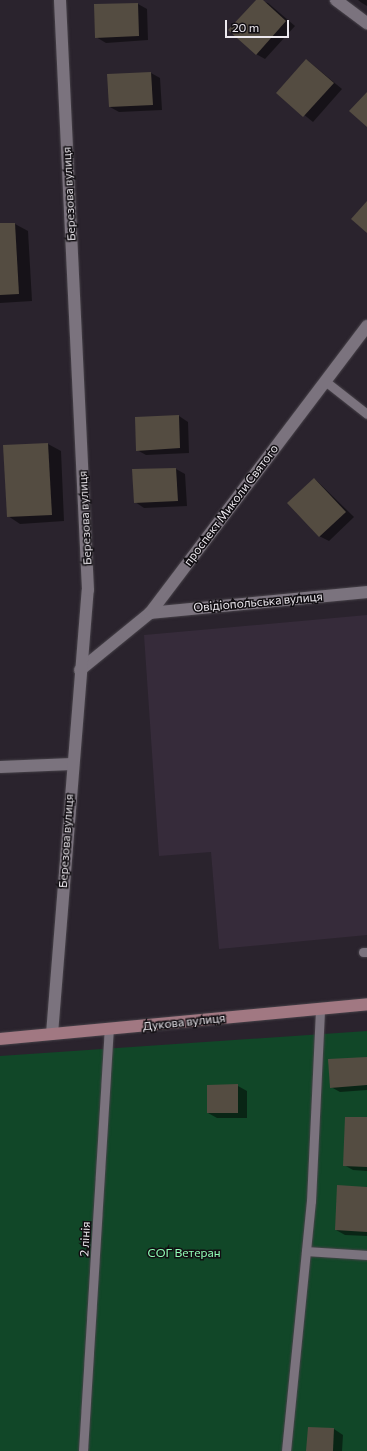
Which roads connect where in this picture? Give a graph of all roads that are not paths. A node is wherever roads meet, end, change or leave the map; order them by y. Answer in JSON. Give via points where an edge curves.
{"nodes":[{"id":1,"x":60,"y":0,"type":"edge"},
{"id":2,"x":336,"y":0,"type":"edge"},
{"id":3,"x":367,"y":23,"type":"edge"},
{"id":4,"x":367,"y":326,"type":"edge"},
{"id":5,"x":325,"y":381,"type":"junction"},
{"id":6,"x":367,"y":414,"type":"edge"},
{"id":7,"x":367,"y":592,"type":"edge"},
{"id":8,"x":150,"y":613,"type":"junction"},
{"id":9,"x":80,"y":670,"type":"junction"},
{"id":10,"x":72,"y":764,"type":"junction"},
{"id":11,"x":0,"y":767,"type":"edge"},
{"id":12,"x":367,"y":1004,"type":"edge"},
{"id":13,"x":320,"y":1008,"type":"junction"},
{"id":14,"x":109,"y":1029,"type":"junction"},
{"id":15,"x":52,"y":1034,"type":"junction"},
{"id":16,"x":0,"y":1039,"type":"edge"},
{"id":17,"x":306,"y":1251,"type":"junction"},
{"id":18,"x":367,"y":1255,"type":"edge"},
{"id":19,"x":83,"y":1451,"type":"edge"},
{"id":20,"x":286,"y":1451,"type":"edge"}],
"edges":[{"from":1,"to":9,"type":"street","name":"Березова вулиця","via":[[88,590]]},
{"from":2,"to":3,"type":"street"},
{"from":4,"to":5,"type":"street","name":"проспект Миколи Святого"},
{"from":5,"to":6,"type":"lane"},
{"from":5,"to":8,"type":"street","name":"проспект Миколи Святого"},
{"from":7,"to":8,"type":"street","name":"Овідіопольська вулиця"},
{"from":8,"to":9,"type":"street","name":"проспект Миколи Святого"},
{"from":9,"to":10,"type":"street","name":"Березова вулиця"},
{"from":10,"to":11,"type":"street"},
{"from":10,"to":15,"type":"street","name":"Березова вулиця"},
{"from":12,"to":13,"type":"street","name":"Дукова вулиця"},
{"from":13,"to":14,"type":"street","name":"Дукова вулиця"},
{"from":13,"to":17,"type":"lane"},
{"from":14,"to":15,"type":"street","name":"Дукова вулиця"},
{"from":14,"to":19,"type":"lane","name":"2 лінія"},
{"from":15,"to":16,"type":"street","name":"Дукова вулиця"},
{"from":17,"to":18,"type":"lane"},
{"from":17,"to":20,"type":"lane"}]}
